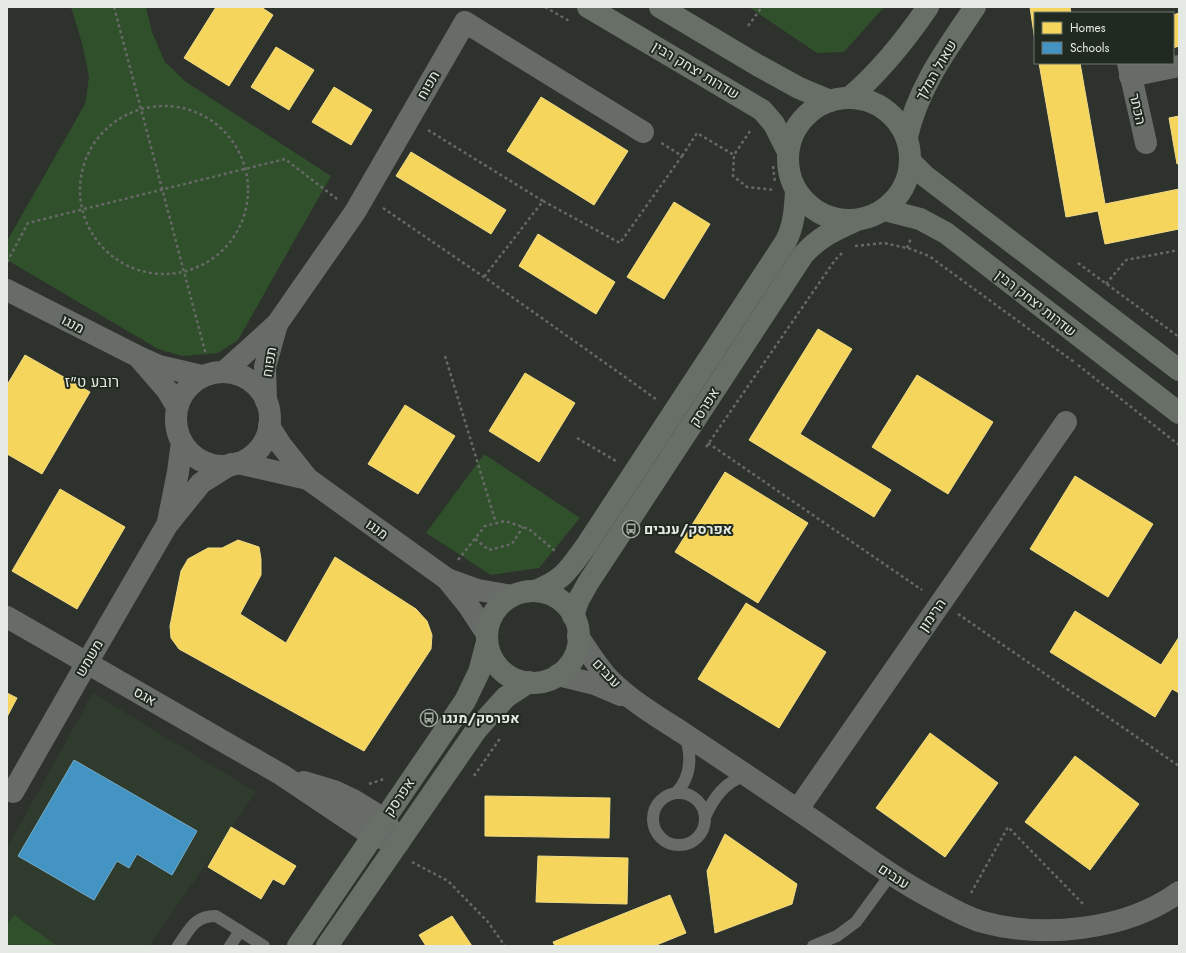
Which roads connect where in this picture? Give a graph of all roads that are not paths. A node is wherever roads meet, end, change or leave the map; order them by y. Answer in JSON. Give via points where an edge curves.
{"nodes":[{"id":1,"x":588,"y":7,"type":"edge"},
{"id":2,"x":660,"y":7,"type":"edge"},
{"id":3,"x":928,"y":7,"type":"edge"},
{"id":4,"x":976,"y":7,"type":"edge"},
{"id":5,"x":1179,"y":66,"type":"edge"},
{"id":6,"x":1129,"y":69,"type":"edge"},
{"id":7,"x":840,"y":99,"type":"junction"},
{"id":8,"x":643,"y":132,"type":"road end"},
{"id":9,"x":907,"y":138,"type":"junction"},
{"id":10,"x":1146,"y":143,"type":"dead end"},
{"id":11,"x":787,"y":150,"type":"junction"},
{"id":12,"x":911,"y":162,"type":"junction"},
{"id":13,"x":782,"y":193,"type":"junction"},
{"id":14,"x":885,"y":210,"type":"junction"},
{"id":15,"x":857,"y":220,"type":"junction"},
{"id":16,"x":7,"y":290,"type":"edge"},
{"id":17,"x":277,"y":324,"type":"junction"},
{"id":18,"x":139,"y":357,"type":"junction"},
{"id":19,"x":1179,"y":370,"type":"edge"},
{"id":20,"x":212,"y":374,"type":"junction"},
{"id":21,"x":266,"y":401,"type":"junction"},
{"id":22,"x":177,"y":407,"type":"junction"},
{"id":23,"x":1179,"y":413,"type":"edge"},
{"id":24,"x":1066,"y":422,"type":"dead end"},
{"id":25,"x":269,"y":426,"type":"junction"},
{"id":26,"x":182,"y":442,"type":"junction"},
{"id":27,"x":234,"y":464,"type":"junction"},
{"id":28,"x":308,"y":479,"type":"junction"},
{"id":29,"x":167,"y":525,"type":"junction"},
{"id":30,"x":451,"y":571,"type":"junction"},
{"id":31,"x":535,"y":591,"type":"junction"},
{"id":32,"x":512,"y":596,"type":"junction"},
{"id":33,"x":7,"y":617,"type":"edge"},
{"id":34,"x":576,"y":626,"type":"junction"},
{"id":35,"x":487,"y":638,"type":"junction"},
{"id":36,"x":87,"y":663,"type":"junction"},
{"id":37,"x":558,"y":674,"type":"junction"},
{"id":38,"x":528,"y":682,"type":"junction"},
{"id":39,"x":642,"y":706,"type":"junction"},
{"id":40,"x":685,"y":734,"type":"junction"},
{"id":41,"x":746,"y":775,"type":"junction"},
{"id":42,"x":13,"y":792,"type":"dead end"},
{"id":43,"x":676,"y":793,"type":"junction"},
{"id":44,"x":798,"y":809,"type":"junction"},
{"id":45,"x":705,"y":817,"type":"junction"},
{"id":46,"x":378,"y":828,"type":"junction"},
{"id":47,"x":398,"y":842,"type":"junction"},
{"id":48,"x":891,"y":874,"type":"junction"},
{"id":49,"x":1179,"y":892,"type":"edge"},
{"id":50,"x":240,"y":931,"type":"junction"},
{"id":51,"x":178,"y":946,"type":"edge"},
{"id":52,"x":230,"y":946,"type":"edge"},
{"id":53,"x":264,"y":946,"type":"edge"},
{"id":54,"x":298,"y":946,"type":"edge"},
{"id":55,"x":327,"y":946,"type":"edge"},
{"id":56,"x":813,"y":946,"type":"edge"}],
"edges":[{"from":1,"to":11,"type":"street","name":"שדרות יצחק רבין","via":[[762,110],[774,124]]},
{"from":2,"to":7,"type":"street","via":[[798,88]]},
{"from":3,"to":7,"type":"street","via":[[866,84]]},
{"from":4,"to":9,"type":"street","name":"שאול המלך","via":[[943,54],[918,99]]},
{"from":5,"to":6,"type":"street","name":"הכתר"},
{"from":6,"to":10,"type":"street","name":"הכתר"},
{"from":7,"to":9,"type":"street","via":[[867,100],[884,109],[898,121]]},
{"from":7,"to":11,"type":"street","via":[[815,108],[802,119]]},
{"from":8,"to":17,"type":"street","name":"תפוח","via":[[465,22],[360,204]]},
{"from":9,"to":12,"type":"street"},
{"from":11,"to":13,"type":"street","via":[[790,178]]},
{"from":12,"to":14,"type":"street","via":[[907,180],[898,196]]},
{"from":12,"to":19,"type":"street","via":[[924,176]]},
{"from":13,"to":15,"type":"street","via":[[822,215],[839,220]]},
{"from":13,"to":31,"type":"street","name":"אפרסק","via":[[795,210],[792,229],[786,242],[586,546],[562,577]]},
{"from":14,"to":15,"type":"street","via":[[872,217]]},
{"from":14,"to":23,"type":"street","name":"שדרות יצחק רבין","via":[[920,219],[946,233]]},
{"from":15,"to":34,"type":"street","name":"אפרסק","via":[[823,236],[804,254],[588,583],[578,601]]},
{"from":16,"to":18,"type":"street","name":"מנגו"},
{"from":17,"to":20,"type":"street","name":"תפוח"},
{"from":17,"to":21,"type":"street","name":"תפוח","via":[[265,367]]},
{"from":18,"to":20,"type":"street","name":"מנגו","via":[[159,366]]},
{"from":18,"to":22,"type":"street","name":"מנגו","via":[[167,390]]},
{"from":20,"to":21,"type":"street","via":[[237,374],[249,380],[260,389]]},
{"from":20,"to":22,"type":"street","via":[[191,384],[182,394]]},
{"from":21,"to":25,"type":"street"},
{"from":22,"to":26,"type":"street","via":[[177,430]]},
{"from":24,"to":44,"type":"street","name":"הרימון"},
{"from":25,"to":27,"type":"street","via":[[259,448],[249,457]]},
{"from":25,"to":28,"type":"street","name":"מנגו"},
{"from":26,"to":27,"type":"street","via":[[188,451],[208,463]]},
{"from":26,"to":29,"type":"street","name":"משמש"},
{"from":27,"to":28,"type":"street","name":"מנגו"},
{"from":27,"to":29,"type":"street","name":"משמש","via":[[201,483]]},
{"from":28,"to":30,"type":"street","name":"מנגו"},
{"from":29,"to":36,"type":"street","name":"משמש"},
{"from":30,"to":32,"type":"street","name":"מנגו","via":[[478,590]]},
{"from":30,"to":35,"type":"street","name":"מנגו"},
{"from":31,"to":32,"type":"street"},
{"from":31,"to":34,"type":"street","via":[[558,598],[567,606]]},
{"from":32,"to":35,"type":"street","via":[[494,612],[489,622]]},
{"from":33,"to":36,"type":"street","name":"אגס"},
{"from":34,"to":37,"type":"street","via":[[576,649],[573,658]]},
{"from":34,"to":39,"type":"street","name":"ענבים","via":[[590,654],[610,679]]},
{"from":35,"to":38,"type":"street","via":[[491,657],[501,669],[513,678]]},
{"from":35,"to":46,"type":"street","name":"אפרסק","via":[[479,672],[465,701]]},
{"from":36,"to":42,"type":"street","name":"משמש"},
{"from":36,"to":46,"type":"street","name":"אגס","via":[[282,775],[334,791],[353,800]]},
{"from":37,"to":38,"type":"street","via":[[547,680]]},
{"from":37,"to":39,"type":"street","name":"ענבים","via":[[595,684]]},
{"from":38,"to":47,"type":"street","name":"אפרסק","via":[[506,697],[477,728]]},
{"from":39,"to":40,"type":"street","name":"ענבים"},
{"from":40,"to":41,"type":"street","name":"ענבים"},
{"from":40,"to":43,"type":"lane","via":[[690,759],[689,770],[686,780]]},
{"from":41,"to":44,"type":"street","name":"ענבים"},
{"from":41,"to":45,"type":"lane","via":[[734,780],[719,792]]},
{"from":43,"to":45,"type":"lane","via":[[693,796],[704,809]]},
{"from":43,"to":45,"type":"lane","via":[[660,801],[655,808],[654,826],[664,840],[672,844],[689,843],[702,832]]},
{"from":44,"to":48,"type":"street","name":"ענבים"},
{"from":46,"to":47,"type":"street","name":"אגס"},
{"from":46,"to":54,"type":"street","name":"אפרסק"},
{"from":47,"to":55,"type":"street","name":"אפרסק"},
{"from":48,"to":49,"type":"street","name":"ענבים","via":[[919,892],[978,921],[1022,929],[1066,930],[1100,926],[1149,910]]},
{"from":48,"to":56,"type":"lane","via":[[856,922],[837,936]]},
{"from":50,"to":51,"type":"lane","via":[[216,916],[207,916],[195,922]]},
{"from":50,"to":52,"type":"lane"},
{"from":50,"to":53,"type":"lane"}]}
